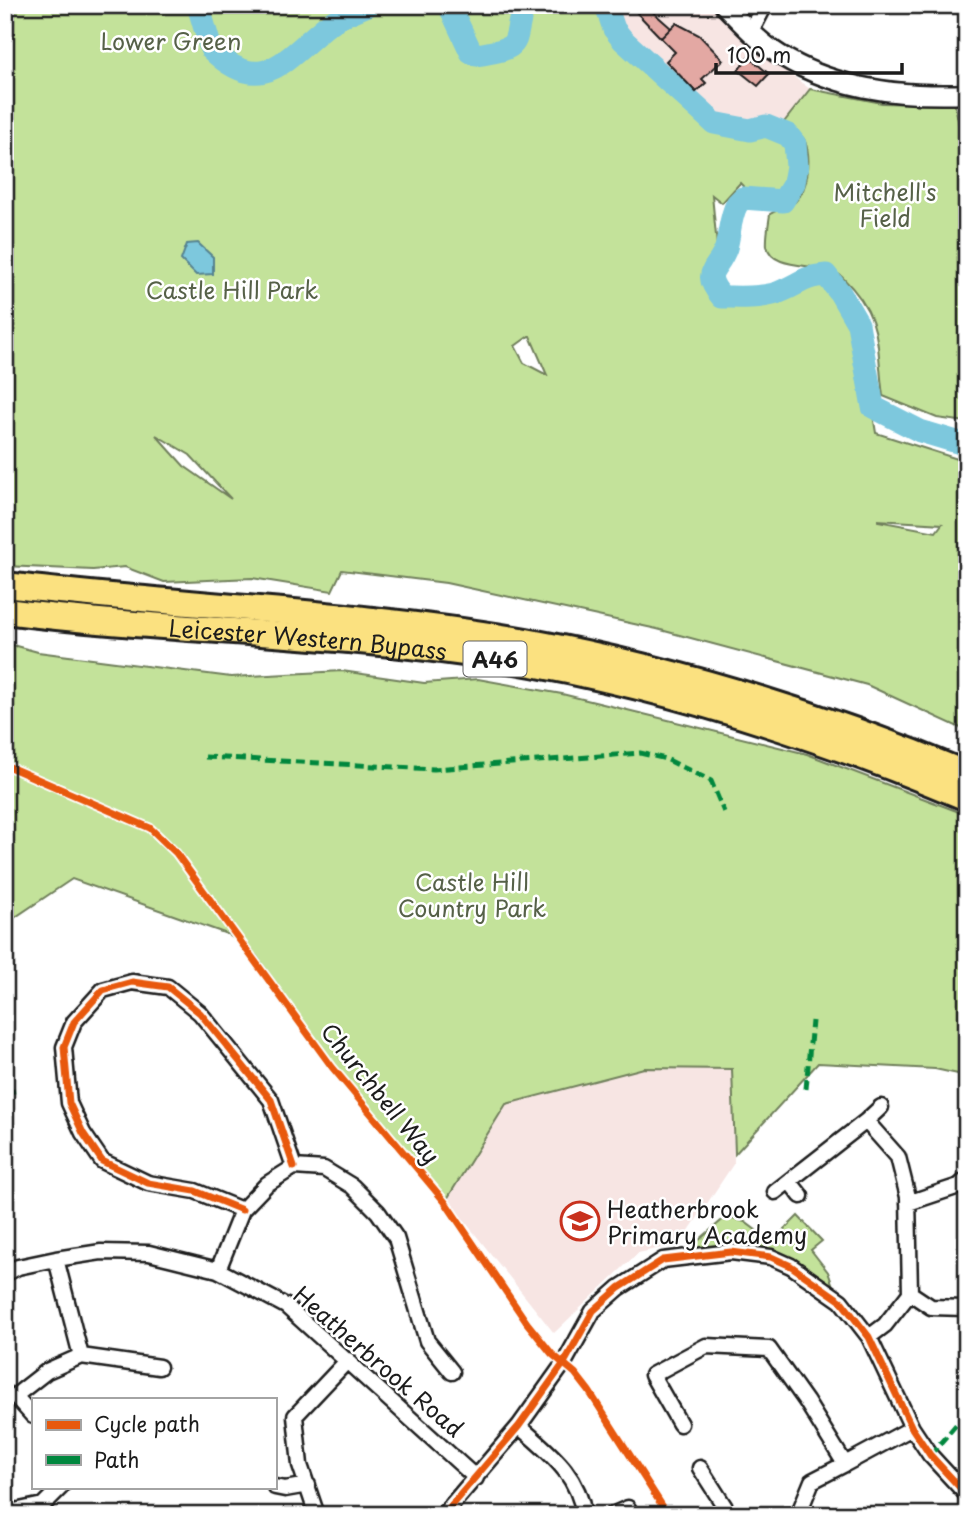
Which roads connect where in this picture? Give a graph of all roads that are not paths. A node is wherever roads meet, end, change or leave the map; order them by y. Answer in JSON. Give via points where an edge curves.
{"nodes":[{"id":1,"x":724,"y":5,"type":"edge"},
{"id":2,"x":765,"y":5,"type":"edge"},
{"id":3,"x":751,"y":32,"type":"junction"},
{"id":4,"x":967,"y":94,"type":"edge"},
{"id":5,"x":5,"y":585,"type":"edge"},
{"id":6,"x":5,"y":611,"type":"edge"},
{"id":7,"x":967,"y":774,"type":"edge"},
{"id":8,"x":967,"y":798,"type":"edge"},
{"id":9,"x":881,"y":1107,"type":"dead end"},
{"id":10,"x":866,"y":1121,"type":"junction"},
{"id":11,"x":294,"y":1167,"type":"junction"},
{"id":12,"x":967,"y":1179,"type":"edge"},
{"id":13,"x":790,"y":1182,"type":"junction"},
{"id":14,"x":775,"y":1192,"type":"dead end"},
{"id":15,"x":801,"y":1196,"type":"dead end"},
{"id":16,"x":908,"y":1203,"type":"junction"},
{"id":17,"x":242,"y":1210,"type":"junction"},
{"id":18,"x":55,"y":1259,"type":"junction"},
{"id":19,"x":218,"y":1270,"type":"junction"},
{"id":20,"x":5,"y":1274,"type":"edge"},
{"id":21,"x":910,"y":1293,"type":"junction"},
{"id":22,"x":967,"y":1306,"type":"edge"},
{"id":23,"x":869,"y":1337,"type":"junction"},
{"id":24,"x":81,"y":1356,"type":"junction"},
{"id":25,"x":348,"y":1360,"type":"junction"},
{"id":26,"x":159,"y":1367,"type":"dead end"},
{"id":27,"x":452,"y":1373,"type":"dead end"},
{"id":28,"x":32,"y":1415,"type":"edge"},
{"id":29,"x":680,"y":1424,"type":"dead end"},
{"id":30,"x":519,"y":1426,"type":"junction"},
{"id":31,"x":912,"y":1427,"type":"junction"},
{"id":32,"x":845,"y":1464,"type":"junction"},
{"id":33,"x":700,"y":1468,"type":"dead end"},
{"id":34,"x":476,"y":1478,"type":"junction"},
{"id":35,"x":308,"y":1485,"type":"junction"},
{"id":36,"x":276,"y":1487,"type":"edge"},
{"id":37,"x":60,"y":1488,"type":"edge"},
{"id":38,"x":967,"y":1495,"type":"edge"},
{"id":39,"x":628,"y":1508,"type":"dead end"},
{"id":40,"x":5,"y":1513,"type":"edge"},
{"id":41,"x":584,"y":1514,"type":"edge"},
{"id":42,"x":317,"y":1515,"type":"edge"},
{"id":43,"x":443,"y":1515,"type":"edge"},
{"id":44,"x":590,"y":1515,"type":"edge"},
{"id":45,"x":611,"y":1515,"type":"edge"},
{"id":46,"x":730,"y":1515,"type":"edge"},
{"id":47,"x":797,"y":1515,"type":"edge"}],
"edges":[{"from":1,"to":3,"type":"street"},
{"from":2,"to":3,"type":"street"},
{"from":3,"to":4,"type":"street","via":[[805,68],[856,87]]},
{"from":5,"to":7,"type":"highway","name":"Leicester Western Bypass","number":"A46","via":[[421,625],[593,654],[830,720]]},
{"from":6,"to":8,"type":"highway","name":"Leicester Western Bypass","number":"A46","via":[[428,648],[545,668],[618,684],[836,747]]},
{"from":9,"to":10,"type":"street"},
{"from":10,"to":13,"type":"street"},
{"from":10,"to":16,"type":"street","via":[[898,1157]]},
{"from":11,"to":17,"type":"street","via":[[267,1184]]},
{"from":11,"to":17,"type":"street","via":[[271,1100],[200,1013],[168,987],[132,982],[103,990],[74,1022],[64,1047],[69,1103],[83,1133],[102,1161],[148,1183],[195,1191]]},
{"from":11,"to":27,"type":"street","via":[[324,1169],[352,1186],[378,1212],[396,1238],[427,1341]]},
{"from":12,"to":16,"type":"street"},
{"from":13,"to":14,"type":"street"},
{"from":13,"to":15,"type":"street"},
{"from":16,"to":21,"type":"street"},
{"from":17,"to":19,"type":"street"},
{"from":18,"to":19,"type":"street","name":"Heatherbrook Road","via":[[100,1252],[149,1253]]},
{"from":18,"to":20,"type":"street","name":"Heatherbrook Road"},
{"from":18,"to":24,"type":"street"},
{"from":19,"to":25,"type":"street","name":"Heatherbrook Road","via":[[286,1306]]},
{"from":21,"to":22,"type":"street","via":[[931,1307]]},
{"from":21,"to":23,"type":"street","via":[[885,1325]]},
{"from":23,"to":30,"type":"street","via":[[830,1292],[771,1257],[731,1252],[663,1260],[593,1311],[564,1363]]},
{"from":23,"to":31,"type":"street"},
{"from":24,"to":26,"type":"street"},
{"from":24,"to":28,"type":"street","via":[[47,1370],[15,1396]]},
{"from":25,"to":34,"type":"street","name":"Heatherbrook Road"},
{"from":25,"to":35,"type":"street","via":[[295,1416],[300,1465]]},
{"from":29,"to":32,"type":"street","via":[[652,1375],[706,1346],[769,1349]]},
{"from":30,"to":34,"type":"street"},
{"from":30,"to":41,"type":"street","via":[[565,1467],[578,1488]]},
{"from":31,"to":32,"type":"street"},
{"from":31,"to":38,"type":"street","via":[[930,1455]]},
{"from":32,"to":47,"type":"street","via":[[812,1481]]},
{"from":33,"to":46,"type":"street"},
{"from":34,"to":43,"type":"street"},
{"from":35,"to":36,"type":"street"},
{"from":35,"to":42,"type":"street"},
{"from":37,"to":40,"type":"street","via":[[43,1504]]},
{"from":39,"to":45,"type":"street"},
{"from":41,"to":44,"type":"street"}]}
